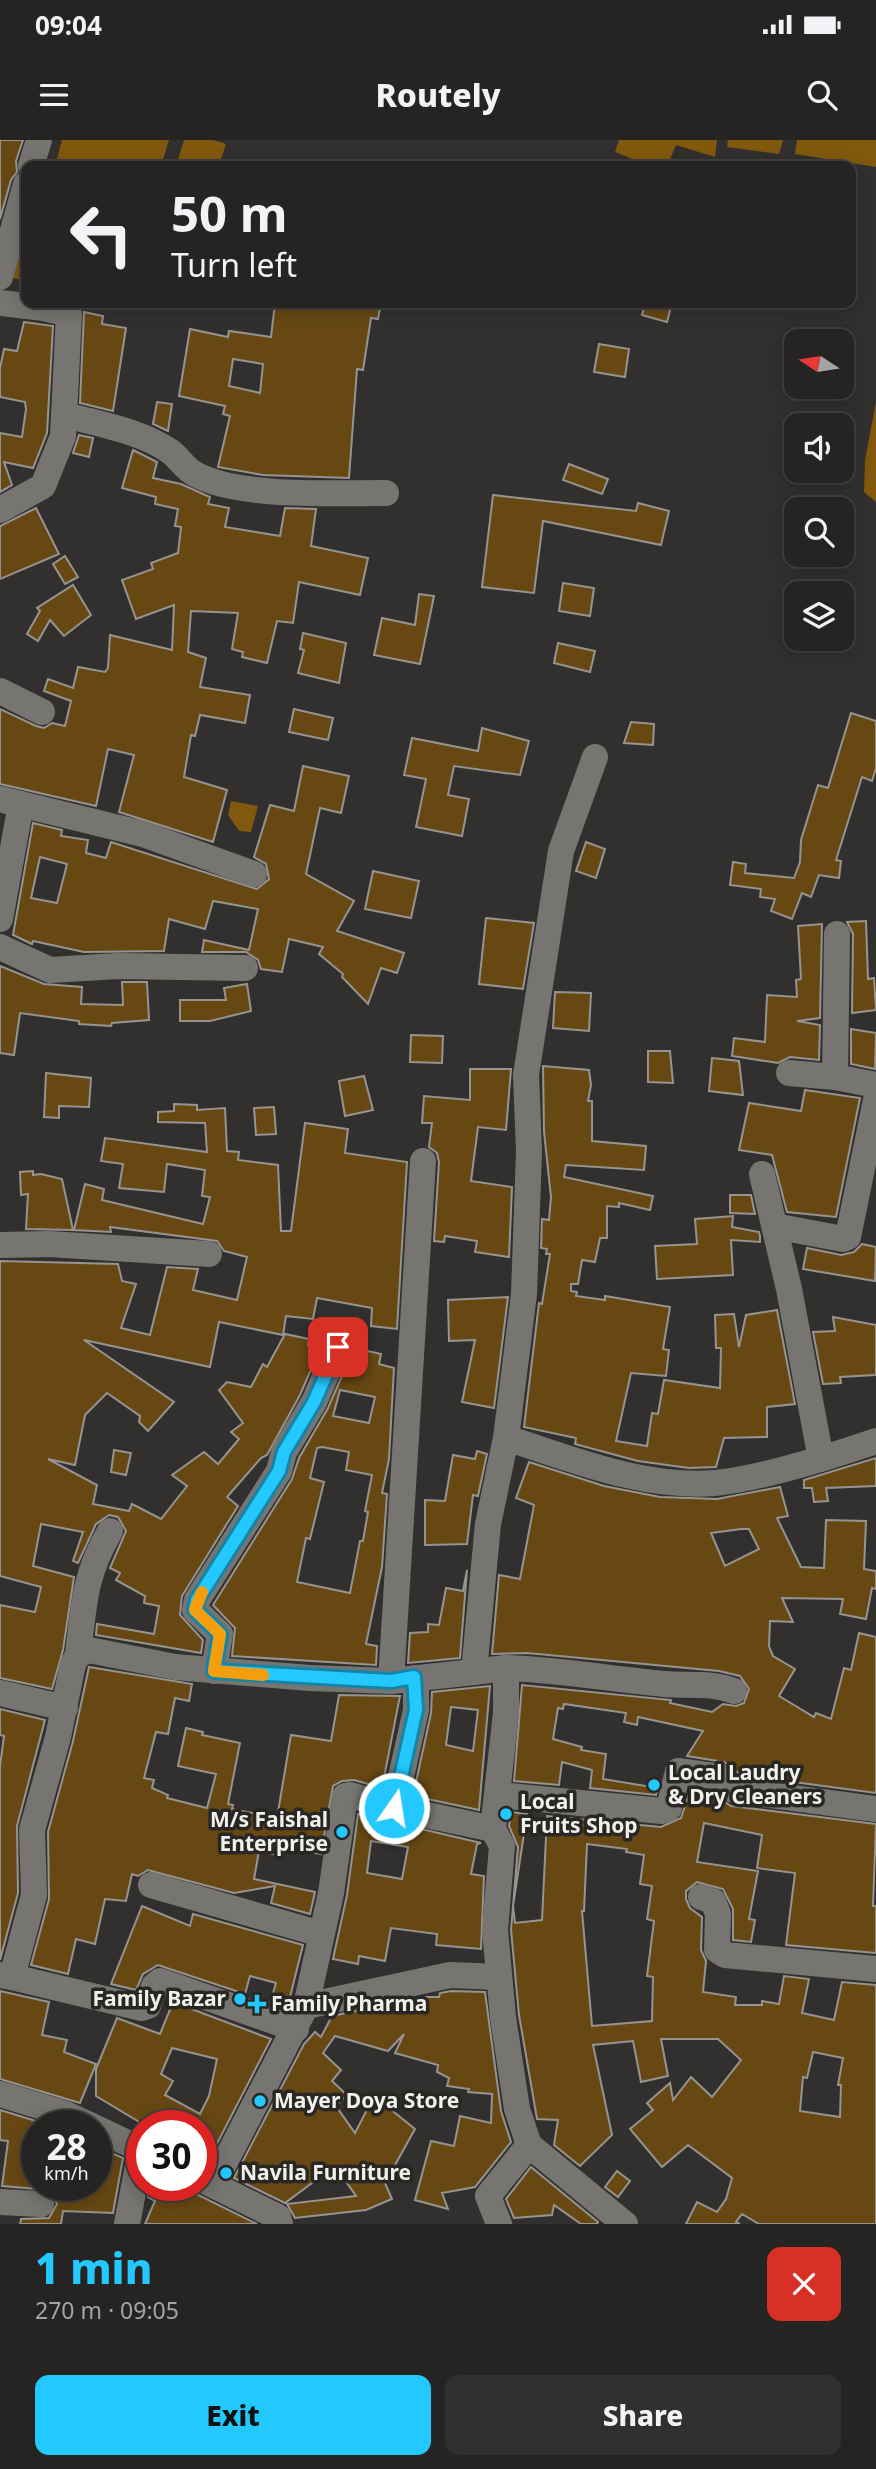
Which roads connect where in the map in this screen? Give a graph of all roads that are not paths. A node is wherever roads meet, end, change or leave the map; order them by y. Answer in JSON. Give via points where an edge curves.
{"nodes":[{"id":1,"x":39,"y":140,"type":"edge"},
{"id":2,"x":33,"y":161,"type":"edge"},
{"id":3,"x":21,"y":208,"type":"edge"},
{"id":4,"x":0,"y":278,"type":"edge"},
{"id":5,"x":0,"y":303,"type":"edge"},
{"id":6,"x":21,"y":305,"type":"edge"},
{"id":7,"x":48,"y":308,"type":"edge"},
{"id":8,"x":65,"y":415,"type":"junction"},
{"id":9,"x":386,"y":493,"type":"dead end"},
{"id":10,"x":0,"y":510,"type":"edge"},
{"id":11,"x":0,"y":691,"type":"edge"},
{"id":12,"x":42,"y":712,"type":"dead end"},
{"id":13,"x":595,"y":757,"type":"dead end"},
{"id":14,"x":10,"y":801,"type":"edge"},
{"id":15,"x":254,"y":874,"type":"dead end"},
{"id":16,"x":0,"y":919,"type":"edge"},
{"id":17,"x":837,"y":934,"type":"dead end"},
{"id":18,"x":0,"y":947,"type":"edge"},
{"id":19,"x":245,"y":968,"type":"dead end"},
{"id":20,"x":789,"y":1073,"type":"dead end"},
{"id":21,"x":835,"y":1077,"type":"junction"},
{"id":22,"x":876,"y":1086,"type":"edge"},
{"id":23,"x":876,"y":1100,"type":"edge"},
{"id":24,"x":423,"y":1161,"type":"dead end"},
{"id":25,"x":762,"y":1174,"type":"dead end"},
{"id":26,"x":774,"y":1226,"type":"junction"},
{"id":27,"x":0,"y":1245,"type":"edge"},
{"id":28,"x":209,"y":1254,"type":"dead end"},
{"id":29,"x":338,"y":1347,"type":"dead end"},
{"id":30,"x":506,"y":1438,"type":"junction"},
{"id":31,"x":876,"y":1441,"type":"edge"},
{"id":32,"x":821,"y":1459,"type":"junction"},
{"id":33,"x":110,"y":1531,"type":"dead end"},
{"id":34,"x":78,"y":1655,"type":"junction"},
{"id":35,"x":506,"y":1668,"type":"junction"},
{"id":36,"x":214,"y":1671,"type":"junction"},
{"id":37,"x":474,"y":1672,"type":"junction"},
{"id":38,"x":403,"y":1680,"type":"junction"},
{"id":39,"x":734,"y":1691,"type":"dead end"},
{"id":40,"x":0,"y":1693,"type":"edge"},
{"id":41,"x":65,"y":1708,"type":"junction"},
{"id":42,"x":499,"y":1795,"type":"junction"},
{"id":43,"x":394,"y":1808,"type":"junction"},
{"id":44,"x":876,"y":1809,"type":"edge"},
{"id":45,"x":493,"y":1829,"type":"junction"},
{"id":46,"x":151,"y":1885,"type":"dead end"},
{"id":47,"x":701,"y":1897,"type":"dead end"},
{"id":48,"x":321,"y":1934,"type":"junction"},
{"id":49,"x":876,"y":1969,"type":"edge"},
{"id":50,"x":6,"y":1976,"type":"edge"},
{"id":51,"x":499,"y":1977,"type":"junction"},
{"id":52,"x":301,"y":2018,"type":"junction"},
{"id":53,"x":0,"y":2094,"type":"edge"},
{"id":54,"x":53,"y":2110,"type":"edge"},
{"id":55,"x":529,"y":2144,"type":"junction"},
{"id":56,"x":217,"y":2165,"type":"edge"},
{"id":57,"x":217,"y":2187,"type":"edge"},
{"id":58,"x":131,"y":2201,"type":"edge"},
{"id":59,"x":0,"y":2202,"type":"edge"},
{"id":60,"x":41,"y":2204,"type":"dead end"},
{"id":61,"x":127,"y":2224,"type":"edge"},
{"id":62,"x":280,"y":2224,"type":"edge"},
{"id":63,"x":499,"y":2224,"type":"edge"},
{"id":64,"x":625,"y":2224,"type":"edge"}],
"edges":[{"from":1,"to":2,"type":"street"},
{"from":3,"to":4,"type":"street"},
{"from":5,"to":6,"type":"street"},
{"from":7,"to":8,"type":"street","via":[[69,314]]},
{"from":8,"to":9,"type":"street","via":[[120,429],[170,452],[194,474],[236,486],[314,494]]},
{"from":8,"to":10,"type":"street","via":[[63,436],[43,486]]},
{"from":11,"to":12,"type":"street"},
{"from":13,"to":30,"type":"street","via":[[561,851],[526,1075],[529,1152],[524,1294]]},
{"from":14,"to":15,"type":"street","via":[[143,834]]},
{"from":14,"to":16,"type":"street"},
{"from":17,"to":21,"type":"street"},
{"from":18,"to":19,"type":"street","via":[[50,970]]},
{"from":20,"to":21,"type":"street"},
{"from":21,"to":22,"type":"street"},
{"from":23,"to":26,"type":"street","via":[[848,1237]]},
{"from":24,"to":38,"type":"street"},
{"from":25,"to":26,"type":"street"},
{"from":26,"to":32,"type":"street"},
{"from":27,"to":28,"type":"street"},
{"from":29,"to":36,"type":"street","via":[[314,1402],[284,1452],[279,1471],[197,1600],[195,1610],[220,1634]]},
{"from":30,"to":32,"type":"street","via":[[613,1471],[670,1482],[716,1483]]},
{"from":30,"to":37,"type":"street","via":[[488,1524]]},
{"from":31,"to":32,"type":"street"},
{"from":33,"to":34,"type":"street","via":[[87,1580]]},
{"from":34,"to":36,"type":"street","via":[[89,1650]]},
{"from":34,"to":41,"type":"street"},
{"from":35,"to":37,"type":"street"},
{"from":35,"to":39,"type":"street","via":[[584,1672]]},
{"from":35,"to":42,"type":"street"},
{"from":36,"to":38,"type":"street"},
{"from":37,"to":38,"type":"street"},
{"from":38,"to":43,"type":"street","via":[[416,1710]]},
{"from":40,"to":41,"type":"street"},
{"from":41,"to":50,"type":"street","via":[[32,1830],[34,1895]]},
{"from":42,"to":44,"type":"street","via":[[662,1811],[669,1808],[678,1771],[721,1777],[733,1790]]},
{"from":42,"to":45,"type":"street"},
{"from":43,"to":45,"type":"street"},
{"from":43,"to":48,"type":"street","via":[[345,1796]]},
{"from":45,"to":51,"type":"street","via":[[502,1846],[495,1930]]},
{"from":46,"to":48,"type":"street"},
{"from":47,"to":49,"type":"street","via":[[713,1901],[718,1914],[717,1950],[725,1955]]},
{"from":48,"to":52,"type":"street"},
{"from":50,"to":52,"type":"street","via":[[142,2008],[148,2006],[160,1981]]},
{"from":51,"to":52,"type":"street","via":[[450,1975]]},
{"from":51,"to":55,"type":"street","via":[[517,2109]]},
{"from":52,"to":56,"type":"street"},
{"from":53,"to":54,"type":"street"},
{"from":55,"to":63,"type":"street","via":[[488,2196]]},
{"from":55,"to":64,"type":"street"},
{"from":57,"to":62,"type":"street","via":[[278,2217]]},
{"from":58,"to":61,"type":"street"},
{"from":59,"to":60,"type":"street"}]}
